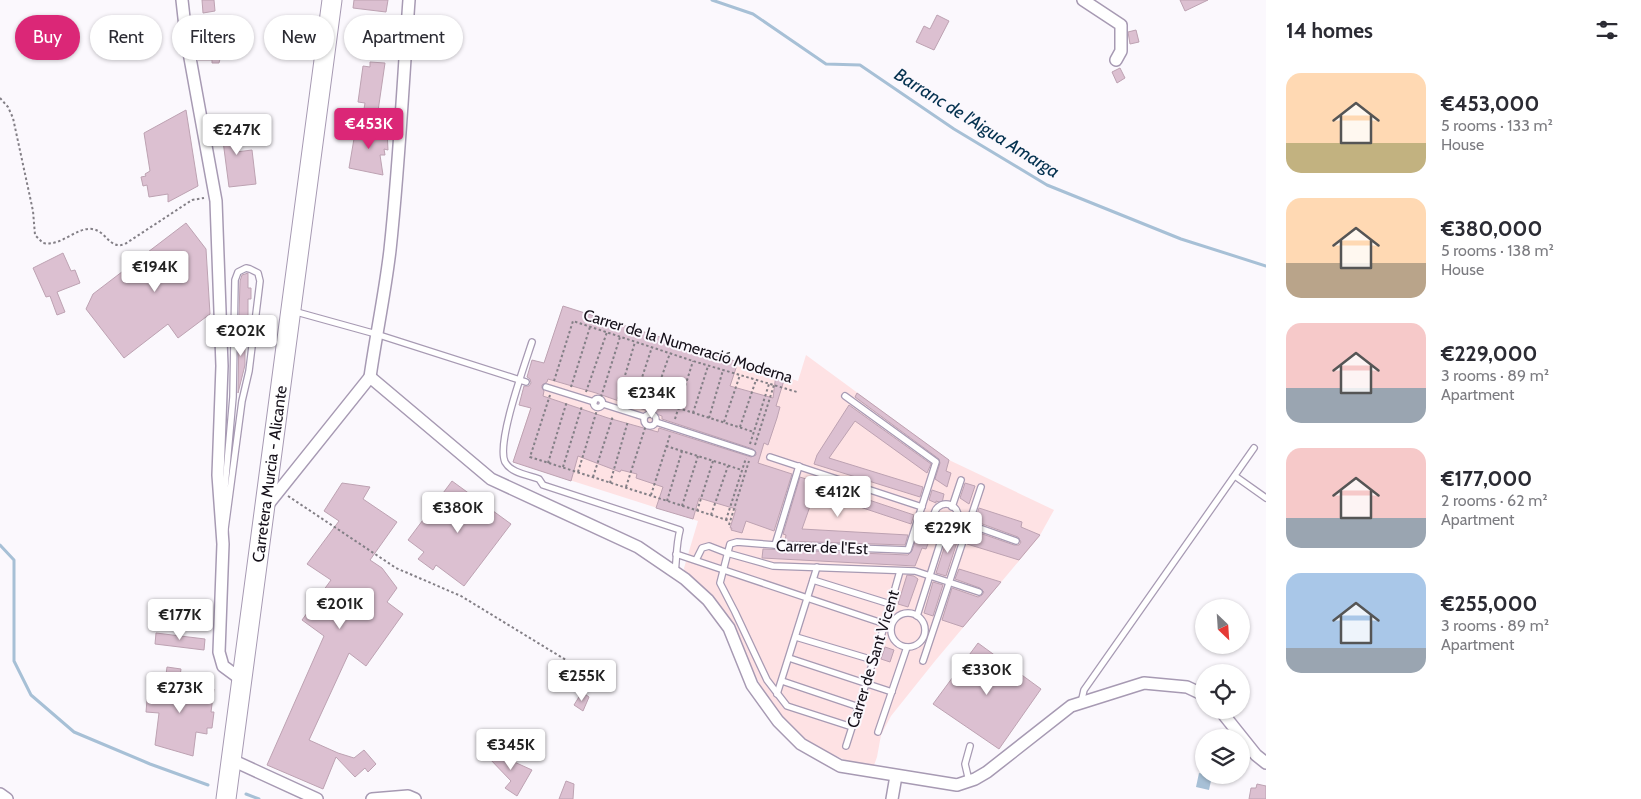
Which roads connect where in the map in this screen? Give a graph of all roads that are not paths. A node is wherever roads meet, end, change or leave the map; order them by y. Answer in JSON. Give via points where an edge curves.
{"nodes":[{"id":1,"x":182,"y":0,"type":"edge"},
{"id":2,"x":332,"y":0,"type":"edge"},
{"id":3,"x":409,"y":0,"type":"edge"},
{"id":4,"x":1083,"y":0,"type":"edge"},
{"id":5,"x":1116,"y":60,"type":"dead end"},
{"id":6,"x":291,"y":310,"type":"junction"},
{"id":7,"x":376,"y":334,"type":"junction"},
{"id":8,"x":532,"y":342,"type":"dead end"},
{"id":9,"x":370,"y":378,"type":"junction"},
{"id":10,"x":523,"y":381,"type":"junction"},
{"id":11,"x":546,"y":387,"type":"dead end"},
{"id":12,"x":846,"y":396,"type":"dead end"},
{"id":13,"x":646,"y":416,"type":"junction"},
{"id":14,"x":656,"y":422,"type":"junction"},
{"id":15,"x":1254,"y":448,"type":"dead end"},
{"id":16,"x":752,"y":453,"type":"dead end"},
{"id":17,"x":770,"y":457,"type":"dead end"},
{"id":18,"x":799,"y":466,"type":"junction"},
{"id":19,"x":1235,"y":476,"type":"junction"},
{"id":20,"x":961,"y":480,"type":"dead end"},
{"id":21,"x":981,"y":487,"type":"dead end"},
{"id":22,"x":1266,"y":498,"type":"edge"},
{"id":23,"x":952,"y":506,"type":"junction"},
{"id":24,"x":922,"y":507,"type":"junction"},
{"id":25,"x":265,"y":509,"type":"junction"},
{"id":26,"x":957,"y":520,"type":"junction"},
{"id":27,"x":968,"y":524,"type":"junction"},
{"id":28,"x":945,"y":528,"type":"junction"},
{"id":29,"x":1016,"y":541,"type":"dead end"},
{"id":30,"x":223,"y":544,"type":"junction"},
{"id":31,"x":775,"y":545,"type":"junction"},
{"id":32,"x":727,"y":553,"type":"junction"},
{"id":33,"x":676,"y":554,"type":"junction"},
{"id":34,"x":696,"y":560,"type":"junction"},
{"id":35,"x":817,"y":567,"type":"junction"},
{"id":36,"x":722,"y":570,"type":"junction"},
{"id":37,"x":900,"y":571,"type":"junction"},
{"id":38,"x":675,"y":572,"type":"junction"},
{"id":39,"x":929,"y":577,"type":"junction"},
{"id":40,"x":813,"y":580,"type":"junction"},
{"id":41,"x":949,"y":582,"type":"junction"},
{"id":42,"x":979,"y":592,"type":"dead end"},
{"id":43,"x":808,"y":597,"type":"junction"},
{"id":44,"x":890,"y":604,"type":"junction"},
{"id":45,"x":917,"y":616,"type":"junction"},
{"id":46,"x":888,"y":625,"type":"junction"},
{"id":47,"x":924,"y":632,"type":"junction"},
{"id":48,"x":932,"y":634,"type":"junction"},
{"id":49,"x":796,"y":637,"type":"junction"},
{"id":50,"x":907,"y":647,"type":"junction"},
{"id":51,"x":789,"y":658,"type":"junction"},
{"id":52,"x":873,"y":660,"type":"junction"},
{"id":53,"x":923,"y":661,"type":"dead end"},
{"id":54,"x":242,"y":680,"type":"junction"},
{"id":55,"x":782,"y":681,"type":"junction"},
{"id":56,"x":866,"y":683,"type":"junction"},
{"id":57,"x":1195,"y":691,"type":"edge"},
{"id":58,"x":892,"y":692,"type":"junction"},
{"id":59,"x":777,"y":694,"type":"junction"},
{"id":60,"x":1081,"y":703,"type":"junction"},
{"id":61,"x":859,"y":706,"type":"junction"},
{"id":62,"x":1227,"y":719,"type":"edge"},
{"id":63,"x":852,"y":727,"type":"junction"},
{"id":64,"x":878,"y":732,"type":"dead end"},
{"id":65,"x":846,"y":746,"type":"dead end"},
{"id":66,"x":970,"y":746,"type":"dead end"},
{"id":67,"x":232,"y":760,"type":"junction"},
{"id":68,"x":1266,"y":763,"type":"edge"},
{"id":69,"x":896,"y":776,"type":"junction"},
{"id":70,"x":969,"y":781,"type":"junction"},
{"id":71,"x":0,"y":794,"type":"edge"},
{"id":72,"x":7,"y":799,"type":"edge"},
{"id":73,"x":226,"y":799,"type":"edge"},
{"id":74,"x":317,"y":799,"type":"edge"},
{"id":75,"x":372,"y":799,"type":"edge"},
{"id":76,"x":415,"y":799,"type":"edge"},
{"id":77,"x":892,"y":799,"type":"edge"}],
"edges":[{"from":1,"to":30,"type":"street","via":[[216,201],[222,366],[218,475]]},
{"from":2,"to":6,"type":"highway","name":"Carretera Murcia - Alicante"},
{"from":3,"to":7,"type":"street","via":[[390,250]]},
{"from":4,"to":5,"type":"street","via":[[1121,25],[1121,51]]},
{"from":6,"to":7,"type":"lane"},
{"from":6,"to":25,"type":"highway","name":"Carretera Murcia - Alicante"},
{"from":7,"to":9,"type":"street"},
{"from":7,"to":10,"type":"lane"},
{"from":8,"to":10,"type":"lane"},
{"from":9,"to":25,"type":"street"},
{"from":9,"to":38,"type":"street","via":[[491,479],[638,547]]},
{"from":10,"to":33,"type":"lane","via":[[508,418],[504,448],[505,461],[512,470],[539,478],[543,486],[680,530]]},
{"from":11,"to":13,"type":"lane"},
{"from":12,"to":24,"type":"lane","via":[[936,462]]},
{"from":13,"to":14,"type":"lane","via":[[655,416]]},
{"from":13,"to":14,"type":"lane","via":[[646,425],[652,426]]},
{"from":14,"to":16,"type":"lane"},
{"from":15,"to":19,"type":"lane"},
{"from":17,"to":18,"type":"lane"},
{"from":18,"to":24,"type":"lane"},
{"from":18,"to":31,"type":"lane"},
{"from":19,"to":22,"type":"lane"},
{"from":19,"to":60,"type":"lane","via":[[1084,690]]},
{"from":20,"to":23,"type":"lane"},
{"from":21,"to":27,"type":"lane"},
{"from":23,"to":26,"type":"lane"},
{"from":23,"to":28,"type":"lane","via":[[941,506],[934,515],[936,522]]},
{"from":24,"to":31,"type":"lane","name":"Carrer de l'Est","via":[[908,550]]},
{"from":25,"to":54,"type":"highway","name":"Carretera Murcia - Alicante"},
{"from":26,"to":27,"type":"lane"},
{"from":26,"to":28,"type":"lane"},
{"from":27,"to":29,"type":"lane"},
{"from":27,"to":41,"type":"lane"},
{"from":28,"to":39,"type":"lane"},
{"from":30,"to":30,"type":"lane","via":[[260,281],[258,273],[250,268],[238,272],[235,280],[233,397]]},
{"from":30,"to":54,"type":"street","via":[[219,652],[223,666]]},
{"from":31,"to":32,"type":"lane","name":"Carrer de l'Est","via":[[737,542],[730,544]]},
{"from":32,"to":34,"type":"lane","via":[[709,546],[702,548]]},
{"from":32,"to":35,"type":"lane","via":[[773,566]]},
{"from":32,"to":36,"type":"lane"},
{"from":33,"to":34,"type":"lane"},
{"from":33,"to":38,"type":"lane"},
{"from":34,"to":36,"type":"lane"},
{"from":35,"to":37,"type":"lane"},
{"from":35,"to":40,"type":"lane"},
{"from":36,"to":43,"type":"lane"},
{"from":36,"to":59,"type":"lane","via":[[720,583],[767,680]]},
{"from":37,"to":39,"type":"lane","via":[[915,571]]},
{"from":37,"to":44,"type":"lane","name":"Carrer de Sant Vicent"},
{"from":38,"to":69,"type":"street","via":[[708,600],[729,628],[752,686],[801,744],[840,766]]},
{"from":39,"to":41,"type":"lane"},
{"from":39,"to":45,"type":"lane"},
{"from":40,"to":43,"type":"lane"},
{"from":40,"to":44,"type":"lane"},
{"from":41,"to":42,"type":"lane"},
{"from":41,"to":48,"type":"lane"},
{"from":43,"to":46,"type":"lane"},
{"from":43,"to":49,"type":"lane"},
{"from":44,"to":46,"type":"lane","name":"Carrer de Sant Vicent"},
{"from":45,"to":46,"type":"lane","via":[[903,614]]},
{"from":45,"to":47,"type":"lane"},
{"from":46,"to":50,"type":"lane","via":[[894,641]]},
{"from":46,"to":52,"type":"lane","name":"Carrer de Sant Vicent"},
{"from":47,"to":48,"type":"lane"},
{"from":47,"to":50,"type":"lane","via":[[920,642]]},
{"from":48,"to":53,"type":"lane"},
{"from":49,"to":51,"type":"lane"},
{"from":49,"to":52,"type":"lane"},
{"from":50,"to":58,"type":"lane"},
{"from":51,"to":55,"type":"lane"},
{"from":51,"to":56,"type":"lane"},
{"from":52,"to":56,"type":"lane","name":"Carrer de Sant Vicent"},
{"from":54,"to":67,"type":"highway","name":"Carretera Murcia - Alicante"},
{"from":55,"to":59,"type":"lane"},
{"from":55,"to":61,"type":"lane"},
{"from":56,"to":58,"type":"lane"},
{"from":56,"to":61,"type":"lane","name":"Carrer de Sant Vicent"},
{"from":57,"to":60,"type":"street","via":[[1187,687],[1144,683]]},
{"from":58,"to":64,"type":"lane"},
{"from":59,"to":63,"type":"lane","via":[[787,706]]},
{"from":60,"to":70,"type":"street","via":[[1071,706],[987,772]]},
{"from":61,"to":63,"type":"lane","name":"Carrer de Sant Vicent"},
{"from":62,"to":68,"type":"street"},
{"from":63,"to":65,"type":"lane","name":"Carrer de Sant Vicent"},
{"from":66,"to":70,"type":"lane","via":[[965,764]]},
{"from":67,"to":73,"type":"highway","name":"Carretera Murcia - Alicante"},
{"from":67,"to":74,"type":"street"},
{"from":69,"to":70,"type":"street","via":[[957,785]]},
{"from":69,"to":77,"type":"street"},
{"from":71,"to":72,"type":"street"},
{"from":75,"to":76,"type":"street","via":[[408,796]]}]}
